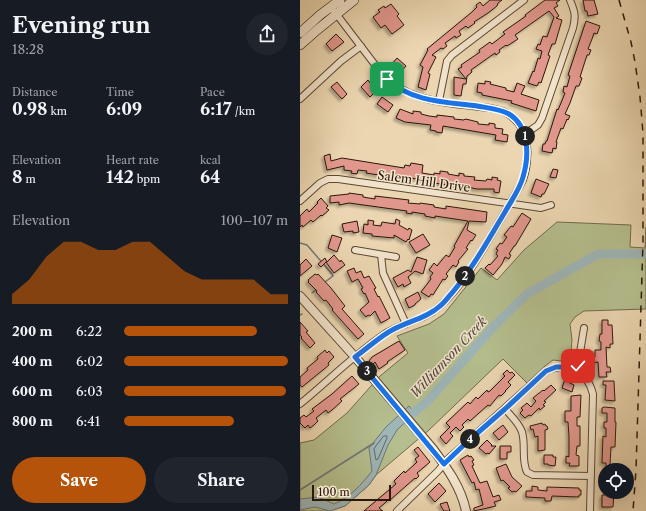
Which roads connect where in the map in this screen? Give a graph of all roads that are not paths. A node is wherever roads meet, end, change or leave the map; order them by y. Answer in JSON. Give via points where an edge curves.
{"nodes":[{"id":1,"x":340,"y":0,"type":"edge"},
{"id":2,"x":354,"y":0,"type":"edge"},
{"id":3,"x":524,"y":0,"type":"edge"},
{"id":4,"x":570,"y":0,"type":"edge"},
{"id":5,"x":334,"y":10,"type":"junction"},
{"id":6,"x":300,"y":33,"type":"edge"},
{"id":7,"x":300,"y":45,"type":"edge"},
{"id":8,"x":361,"y":46,"type":"junction"},
{"id":9,"x":300,"y":99,"type":"edge"},
{"id":10,"x":439,"y":101,"type":"junction"},
{"id":11,"x":525,"y":134,"type":"junction"},
{"id":12,"x":300,"y":201,"type":"edge"},
{"id":13,"x":509,"y":204,"type":"junction"},
{"id":14,"x":551,"y":205,"type":"dead end"},
{"id":15,"x":355,"y":250,"type":"dead end"},
{"id":16,"x":381,"y":255,"type":"junction"},
{"id":17,"x":396,"y":257,"type":"dead end"},
{"id":18,"x":300,"y":296,"type":"edge"},
{"id":19,"x":406,"y":324,"type":"junction"},
{"id":20,"x":584,"y":328,"type":"dead end"},
{"id":21,"x":355,"y":357,"type":"junction"},
{"id":22,"x":576,"y":371,"type":"junction"},
{"id":23,"x":300,"y":404,"type":"edge"},
{"id":24,"x":505,"y":409,"type":"junction"},
{"id":25,"x":444,"y":464,"type":"junction"},
{"id":26,"x":591,"y":476,"type":"junction"},
{"id":27,"x":397,"y":511,"type":"edge"},
{"id":28,"x":466,"y":511,"type":"edge"},
{"id":29,"x":590,"y":511,"type":"edge"}],
"edges":[{"from":1,"to":5,"type":"main road"},
{"from":2,"to":5,"type":"main road"},
{"from":3,"to":10,"type":"street","via":[[452,55],[447,61]]},
{"from":4,"to":11,"type":"street","via":[[576,18],[573,28],[542,118],[538,125]]},
{"from":5,"to":6,"type":"main road"},
{"from":5,"to":7,"type":"main road"},
{"from":5,"to":8,"type":"street"},
{"from":8,"to":9,"type":"street"},
{"from":8,"to":10,"type":"street","via":[[382,74],[395,86],[416,97]]},
{"from":10,"to":11,"type":"street","via":[[502,111],[511,116]]},
{"from":11,"to":13,"type":"street","via":[[528,158],[523,179]]},
{"from":12,"to":13,"type":"street","name":"Salem Hill Drive","via":[[320,183],[328,179],[338,179]]},
{"from":13,"to":14,"type":"street","name":"Salem Hill Drive","via":[[541,208]]},
{"from":13,"to":19,"type":"street","via":[[473,266],[441,306],[432,313]]},
{"from":15,"to":16,"type":"street"},
{"from":16,"to":17,"type":"street"},
{"from":16,"to":19,"type":"street","via":[[383,273]]},
{"from":18,"to":21,"type":"street"},
{"from":19,"to":21,"type":"street","via":[[385,334]]},
{"from":20,"to":22,"type":"street"},
{"from":21,"to":23,"type":"street"},
{"from":21,"to":25,"type":"street"},
{"from":22,"to":24,"type":"street","via":[[556,367],[546,371]]},
{"from":22,"to":26,"type":"street","via":[[586,377],[593,394]]},
{"from":24,"to":25,"type":"street"},
{"from":24,"to":26,"type":"street","via":[[522,432],[527,472],[533,475]]},
{"from":25,"to":27,"type":"street"},
{"from":25,"to":28,"type":"street","via":[[456,482]]},
{"from":26,"to":29,"type":"street"}]}
